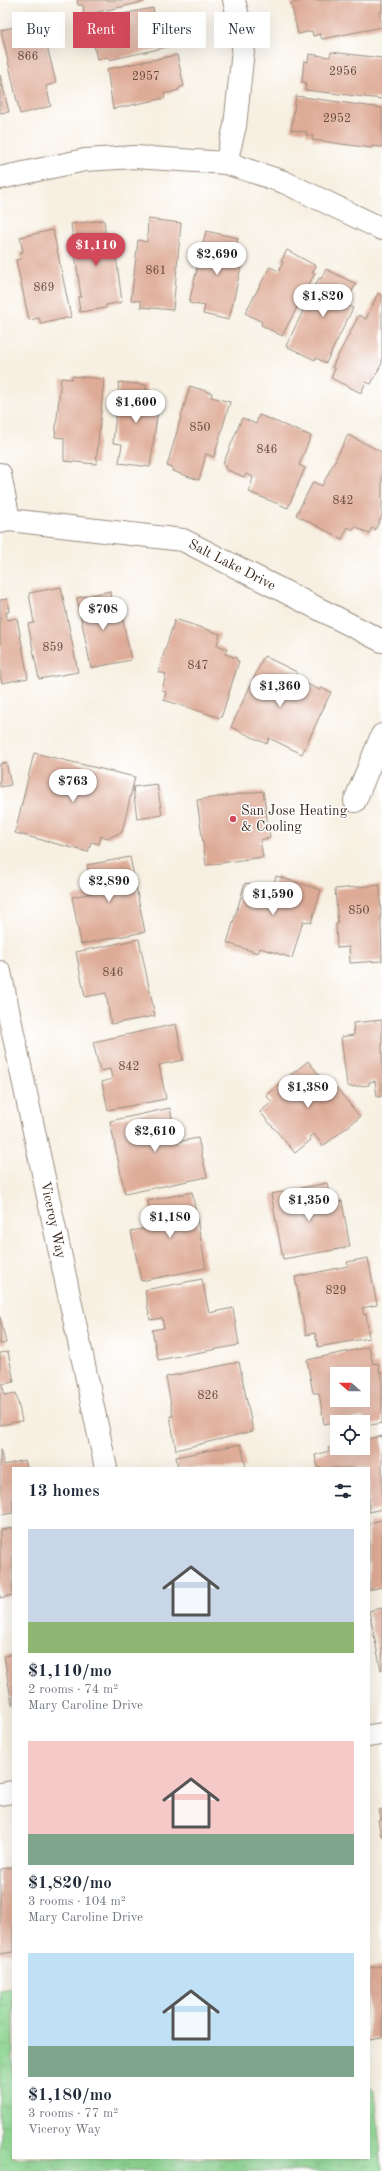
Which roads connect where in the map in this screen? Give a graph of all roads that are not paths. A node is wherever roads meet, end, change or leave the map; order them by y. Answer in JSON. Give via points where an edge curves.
{"nodes":[{"id":1,"x":234,"y":0,"type":"edge"},
{"id":2,"x":226,"y":163,"type":"junction"},
{"id":3,"x":0,"y":178,"type":"edge"},
{"id":4,"x":382,"y":229,"type":"edge"},
{"id":5,"x":0,"y":474,"type":"edge"},
{"id":6,"x":5,"y":521,"type":"edge"},
{"id":7,"x":382,"y":641,"type":"edge"},
{"id":8,"x":382,"y":735,"type":"edge"},
{"id":9,"x":355,"y":801,"type":"dead end"},
{"id":10,"x":0,"y":972,"type":"edge"},
{"id":11,"x":106,"y":1467,"type":"edge"},
{"id":12,"x":382,"y":1734,"type":"edge"},
{"id":13,"x":370,"y":1736,"type":"edge"},
{"id":14,"x":12,"y":1792,"type":"edge"},
{"id":15,"x":0,"y":1794,"type":"edge"}],
"edges":[{"from":1,"to":2,"type":"street","via":[[244,41],[235,126]]},
{"from":2,"to":3,"type":"street","via":[[135,157],[85,160]]},
{"from":2,"to":4,"type":"street","via":[[284,182]]},
{"from":5,"to":6,"type":"street"},
{"from":6,"to":7,"type":"street","name":"Salt Lake Drive","via":[[183,540]]},
{"from":8,"to":9,"type":"street"},
{"from":10,"to":11,"type":"street","name":"Viceroy Way"},
{"from":12,"to":13,"type":"street"},
{"from":14,"to":15,"type":"street"}]}
